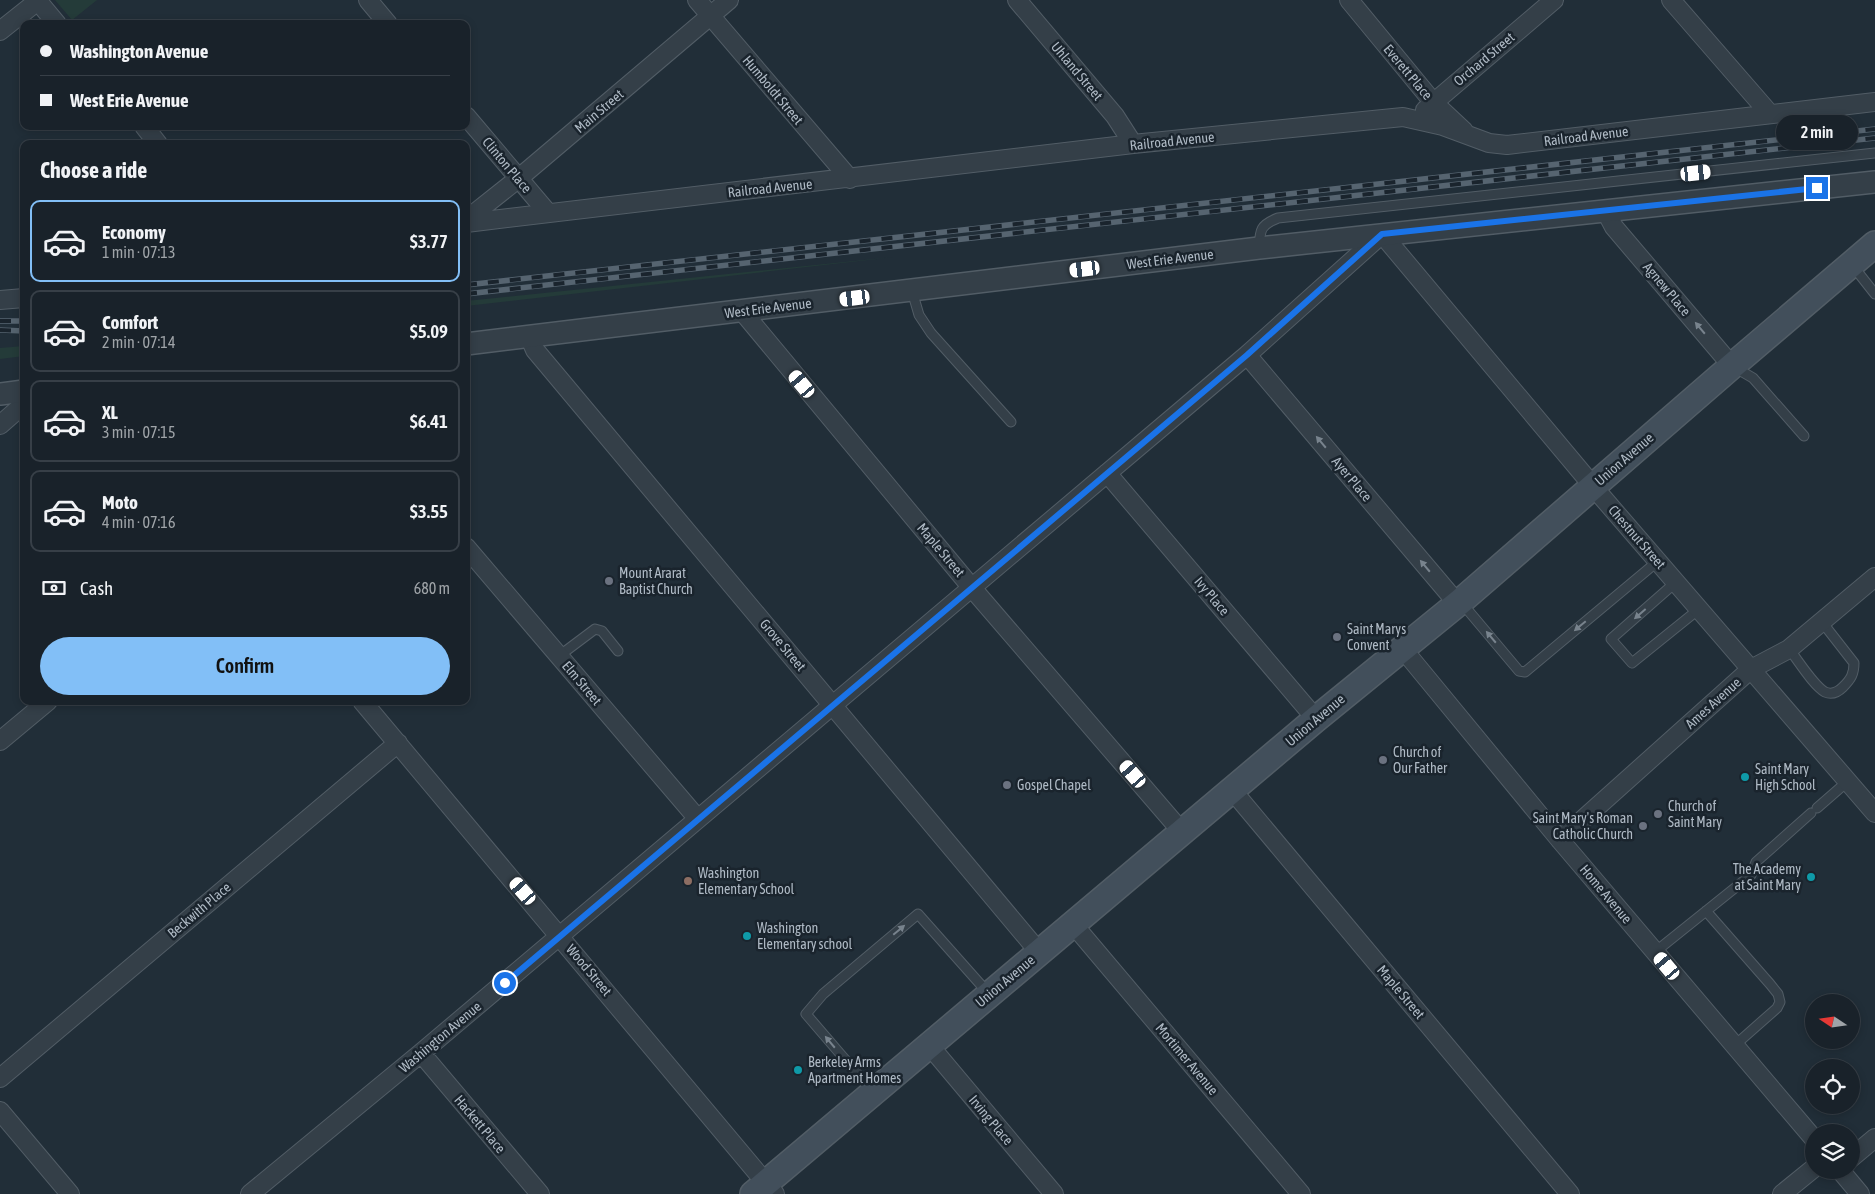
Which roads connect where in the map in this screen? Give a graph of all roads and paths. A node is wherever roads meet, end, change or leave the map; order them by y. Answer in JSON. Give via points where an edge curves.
{"nodes":[{"id":1,"x":38,"y":0,"type":"edge"},
{"id":2,"x":368,"y":0,"type":"edge"},
{"id":3,"x":697,"y":0,"type":"edge"},
{"id":4,"x":730,"y":0,"type":"edge"},
{"id":5,"x":1018,"y":0,"type":"edge"},
{"id":6,"x":1349,"y":0,"type":"edge"},
{"id":7,"x":1554,"y":0,"type":"edge"},
{"id":8,"x":1671,"y":0,"type":"edge"},
{"id":9,"x":711,"y":16,"type":"junction"},
{"id":10,"x":54,"y":20,"type":"edge"},
{"id":11,"x":385,"y":20,"type":"edge"},
{"id":12,"x":0,"y":31,"type":"edge"},
{"id":13,"x":1433,"y":102,"type":"junction"},
{"id":14,"x":1875,"y":102,"type":"edge"},
{"id":15,"x":1770,"y":114,"type":"junction"},
{"id":16,"x":1416,"y":119,"type":"junction"},
{"id":17,"x":470,"y":121,"type":"edge"},
{"id":18,"x":147,"y":130,"type":"edge"},
{"id":19,"x":1473,"y":139,"type":"junction"},
{"id":20,"x":155,"y":140,"type":"edge"},
{"id":21,"x":1133,"y":144,"type":"junction"},
{"id":22,"x":1875,"y":153,"type":"edge"},
{"id":23,"x":519,"y":178,"type":"junction"},
{"id":24,"x":850,"y":179,"type":"junction"},
{"id":25,"x":1875,"y":182,"type":"edge"},
{"id":26,"x":1605,"y":210,"type":"junction"},
{"id":27,"x":548,"y":213,"type":"junction"},
{"id":28,"x":470,"y":219,"type":"edge"},
{"id":29,"x":470,"y":222,"type":"edge"},
{"id":30,"x":1382,"y":234,"type":"junction"},
{"id":31,"x":1875,"y":244,"type":"edge"},
{"id":32,"x":1259,"y":248,"type":"junction"},
{"id":33,"x":1851,"y":264,"type":"junction"},
{"id":34,"x":912,"y":291,"type":"junction"},
{"id":35,"x":1875,"y":294,"type":"edge"},
{"id":36,"x":20,"y":298,"type":"edge"},
{"id":37,"x":0,"y":300,"type":"edge"},
{"id":38,"x":742,"y":311,"type":"junction"},
{"id":39,"x":529,"y":336,"type":"junction"},
{"id":40,"x":470,"y":343,"type":"edge"},
{"id":41,"x":1247,"y":355,"type":"junction"},
{"id":42,"x":1732,"y":366,"type":"junction"},
{"id":43,"x":20,"y":392,"type":"edge"},
{"id":44,"x":0,"y":394,"type":"edge"},
{"id":45,"x":20,"y":408,"type":"edge"},
{"id":46,"x":1011,"y":422,"type":"dead end"},
{"id":47,"x":0,"y":425,"type":"edge"},
{"id":48,"x":1804,"y":436,"type":"dead end"},
{"id":49,"x":1107,"y":473,"type":"junction"},
{"id":50,"x":1593,"y":486,"type":"junction"},
{"id":51,"x":470,"y":552,"type":"edge"},
{"id":52,"x":1658,"y":561,"type":"junction"},
{"id":53,"x":1875,"y":577,"type":"edge"},
{"id":54,"x":1676,"y":582,"type":"junction"},
{"id":55,"x":972,"y":588,"type":"junction"},
{"id":56,"x":1459,"y":602,"type":"junction"},
{"id":57,"x":1700,"y":609,"type":"junction"},
{"id":58,"x":1822,"y":622,"type":"junction"},
{"id":59,"x":1402,"y":648,"type":"junction"},
{"id":60,"x":1789,"y":649,"type":"junction"},
{"id":61,"x":618,"y":651,"type":"dead end"},
{"id":62,"x":559,"y":656,"type":"junction"},
{"id":63,"x":1751,"y":669,"type":"junction"},
{"id":64,"x":43,"y":705,"type":"edge"},
{"id":65,"x":365,"y":705,"type":"edge"},
{"id":66,"x":833,"y":705,"type":"junction"},
{"id":67,"x":1316,"y":719,"type":"junction"},
{"id":68,"x":0,"y":742,"type":"edge"},
{"id":69,"x":398,"y":743,"type":"junction"},
{"id":70,"x":1848,"y":781,"type":"junction"},
{"id":71,"x":1232,"y":790,"type":"junction"},
{"id":72,"x":1875,"y":813,"type":"edge"},
{"id":73,"x":698,"y":819,"type":"junction"},
{"id":74,"x":1182,"y":832,"type":"junction"},
{"id":75,"x":1560,"y":840,"type":"junction"},
{"id":76,"x":1706,"y":912,"type":"junction"},
{"id":77,"x":1073,"y":924,"type":"junction"},
{"id":78,"x":560,"y":936,"type":"junction"},
{"id":79,"x":1039,"y":952,"type":"junction"},
{"id":80,"x":1656,"y":952,"type":"junction"},
{"id":81,"x":989,"y":994,"type":"junction"},
{"id":82,"x":929,"y":1045,"type":"junction"},
{"id":83,"x":1734,"y":1046,"type":"junction"},
{"id":84,"x":421,"y":1053,"type":"junction"},
{"id":85,"x":0,"y":1078,"type":"edge"},
{"id":86,"x":873,"y":1092,"type":"junction"},
{"id":87,"x":0,"y":1111,"type":"edge"},
{"id":88,"x":1805,"y":1129,"type":"edge"},
{"id":89,"x":1875,"y":1138,"type":"edge"},
{"id":90,"x":1860,"y":1150,"type":"edge"},
{"id":91,"x":1805,"y":1175,"type":"edge"},
{"id":92,"x":1848,"y":1179,"type":"edge"},
{"id":93,"x":765,"y":1190,"type":"edge"},
{"id":94,"x":70,"y":1194,"type":"edge"},
{"id":95,"x":250,"y":1194,"type":"edge"},
{"id":96,"x":540,"y":1194,"type":"edge"},
{"id":97,"x":1054,"y":1194,"type":"edge"},
{"id":98,"x":1301,"y":1194,"type":"edge"},
{"id":99,"x":1570,"y":1194,"type":"edge"},
{"id":100,"x":1782,"y":1194,"type":"edge"},
{"id":101,"x":1860,"y":1194,"type":"edge"}],
"edges":[{"from":1,"to":10,"type":"street"},
{"from":1,"to":12,"type":"street"},
{"from":2,"to":11,"type":"street"},
{"from":3,"to":9,"type":"street","name":"Humboldt Street"},
{"from":4,"to":9,"type":"street","name":"Main Street"},
{"from":5,"to":21,"type":"street","name":"Uhland Street","via":[[1116,116]]},
{"from":6,"to":13,"type":"street","name":"Everett Place"},
{"from":7,"to":13,"type":"street","name":"Orchard Street"},
{"from":8,"to":15,"type":"street"},
{"from":9,"to":23,"type":"street","name":"Main Street"},
{"from":9,"to":24,"type":"street","name":"Humboldt Street"},
{"from":13,"to":16,"type":"street","name":"Orchard Street"},
{"from":13,"to":19,"type":"street","name":"Everett Place"},
{"from":14,"to":15,"type":"street","name":"Railroad Avenue"},
{"from":15,"to":19,"type":"street","name":"Railroad Avenue","via":[[1506,145]]},
{"from":16,"to":19,"type":"street","name":"Railroad Avenue","via":[[1444,126]]},
{"from":16,"to":21,"type":"street","name":"Railroad Avenue","via":[[1403,117]]},
{"from":17,"to":23,"type":"street","name":"Clinton Place"},
{"from":18,"to":20,"type":"street"},
{"from":21,"to":24,"type":"street","name":"Railroad Avenue"},
{"from":22,"to":32,"type":"lane","via":[[1278,218],[1267,222],[1260,230]]},
{"from":23,"to":27,"type":"street","name":"Clinton Place"},
{"from":23,"to":28,"type":"street","name":"Main Street"},
{"from":24,"to":27,"type":"street","name":"Railroad Avenue"},
{"from":25,"to":26,"type":"street","name":"West Erie Avenue"},
{"from":26,"to":30,"type":"street","name":"West Erie Avenue"},
{"from":42,"to":26,"type":"street","name":"Agnew Place","one_way":true,"via":[[1614,226]]},
{"from":27,"to":29,"type":"street","name":"Railroad Avenue"},
{"from":30,"to":32,"type":"street","name":"West Erie Avenue"},
{"from":30,"to":41,"type":"street","name":"Washington Avenue"},
{"from":30,"to":50,"type":"street","name":"Chestnut Street"},
{"from":31,"to":33,"type":"main road","name":"Union Avenue"},
{"from":32,"to":34,"type":"street","name":"West Erie Avenue"},
{"from":33,"to":35,"type":"lane"},
{"from":33,"to":42,"type":"main road","name":"Union Avenue"},
{"from":34,"to":38,"type":"street","name":"West Erie Avenue"},
{"from":34,"to":46,"type":"lane","via":[[919,315],[931,332]]},
{"from":36,"to":37,"type":"street"},
{"from":38,"to":39,"type":"street","name":"West Erie Avenue"},
{"from":38,"to":55,"type":"street","name":"Maple Street"},
{"from":39,"to":40,"type":"street","name":"West Erie Avenue"},
{"from":39,"to":66,"type":"street","name":"Grove Street","via":[[535,350]]},
{"from":41,"to":49,"type":"street","name":"Washington Avenue"},
{"from":56,"to":41,"type":"street","name":"Ayer Place","one_way":true},
{"from":42,"to":48,"type":"lane","via":[[1753,378]]},
{"from":42,"to":50,"type":"main road","name":"Union Avenue"},
{"from":43,"to":44,"type":"street"},
{"from":45,"to":47,"type":"street"},
{"from":49,"to":55,"type":"street","name":"Washington Avenue"},
{"from":49,"to":67,"type":"street","name":"Ivy Place"},
{"from":50,"to":52,"type":"street","name":"Chestnut Street"},
{"from":50,"to":56,"type":"main road","name":"Union Avenue"},
{"from":51,"to":62,"type":"street","name":"Elm Street"},
{"from":52,"to":54,"type":"street","name":"Chestnut Street"},
{"from":52,"to":56,"type":"lane","one_way":true,"via":[[1525,672],[1519,671]]},
{"from":53,"to":58,"type":"street","name":"Ames Avenue"},
{"from":54,"to":57,"type":"street","name":"Chestnut Street"},
{"from":54,"to":57,"type":"lane","one_way":true,"via":[[1611,639],[1632,664]]},
{"from":55,"to":66,"type":"street","name":"Washington Avenue"},
{"from":55,"to":74,"type":"street","name":"Maple Street"},
{"from":56,"to":59,"type":"main road","name":"Union Avenue"},
{"from":57,"to":63,"type":"street","name":"Chestnut Street"},
{"from":58,"to":60,"type":"street","name":"Ames Avenue"},
{"from":58,"to":60,"type":"lane","via":[[1854,663],[1852,678],[1840,690],[1826,692]]},
{"from":59,"to":67,"type":"main road","name":"Union Avenue"},
{"from":59,"to":75,"type":"street","name":"Home Avenue"},
{"from":60,"to":63,"type":"street","name":"Ames Avenue"},
{"from":61,"to":62,"type":"lane","via":[[602,631],[595,628]]},
{"from":62,"to":73,"type":"street","name":"Elm Street"},
{"from":63,"to":70,"type":"street","name":"Chestnut Street"},
{"from":63,"to":75,"type":"street","name":"Ames Avenue"},
{"from":64,"to":68,"type":"street"},
{"from":65,"to":69,"type":"street","name":"Wood Street"},
{"from":66,"to":73,"type":"street","name":"Washington Avenue"},
{"from":66,"to":79,"type":"street","name":"Grove Street"},
{"from":67,"to":71,"type":"main road","name":"Union Avenue"},
{"from":69,"to":78,"type":"street","name":"Wood Street"},
{"from":69,"to":85,"type":"street","name":"Beckwith Place"},
{"from":70,"to":72,"type":"street","name":"Chestnut Street"},
{"from":70,"to":76,"type":"lane","via":[[1756,862],[1751,876]]},
{"from":71,"to":74,"type":"main road","name":"Union Avenue"},
{"from":71,"to":99,"type":"street","name":"Maple Street"},
{"from":73,"to":78,"type":"street","name":"Washington Avenue"},
{"from":74,"to":77,"type":"main road","name":"Union Avenue"},
{"from":75,"to":80,"type":"street","name":"Home Avenue"},
{"from":76,"to":80,"type":"lane"},
{"from":76,"to":83,"type":"lane","via":[[1770,984],[1780,1002]]},
{"from":77,"to":79,"type":"main road","name":"Union Avenue"},
{"from":77,"to":98,"type":"street","name":"Mortimer Avenue"},
{"from":78,"to":84,"type":"street","name":"Washington Avenue"},
{"from":78,"to":93,"type":"street","name":"Wood Street"},
{"from":79,"to":81,"type":"main road","name":"Union Avenue"},
{"from":80,"to":83,"type":"street","name":"Home Avenue"},
{"from":81,"to":82,"type":"main road","name":"Union Avenue"},
{"from":86,"to":81,"type":"lane","one_way":true,"via":[[806,1014],[860,963],[918,914]]},
{"from":82,"to":86,"type":"main road","name":"Union Avenue"},
{"from":82,"to":97,"type":"street","name":"Irving Place"},
{"from":83,"to":88,"type":"street","name":"Home Avenue"},
{"from":84,"to":95,"type":"street","name":"Washington Avenue"},
{"from":84,"to":96,"type":"street","name":"Hackett Place"},
{"from":86,"to":93,"type":"main road","name":"Union Avenue"},
{"from":87,"to":94,"type":"street"},
{"from":89,"to":90,"type":"street"},
{"from":91,"to":100,"type":"street"},
{"from":92,"to":101,"type":"street"}]}
